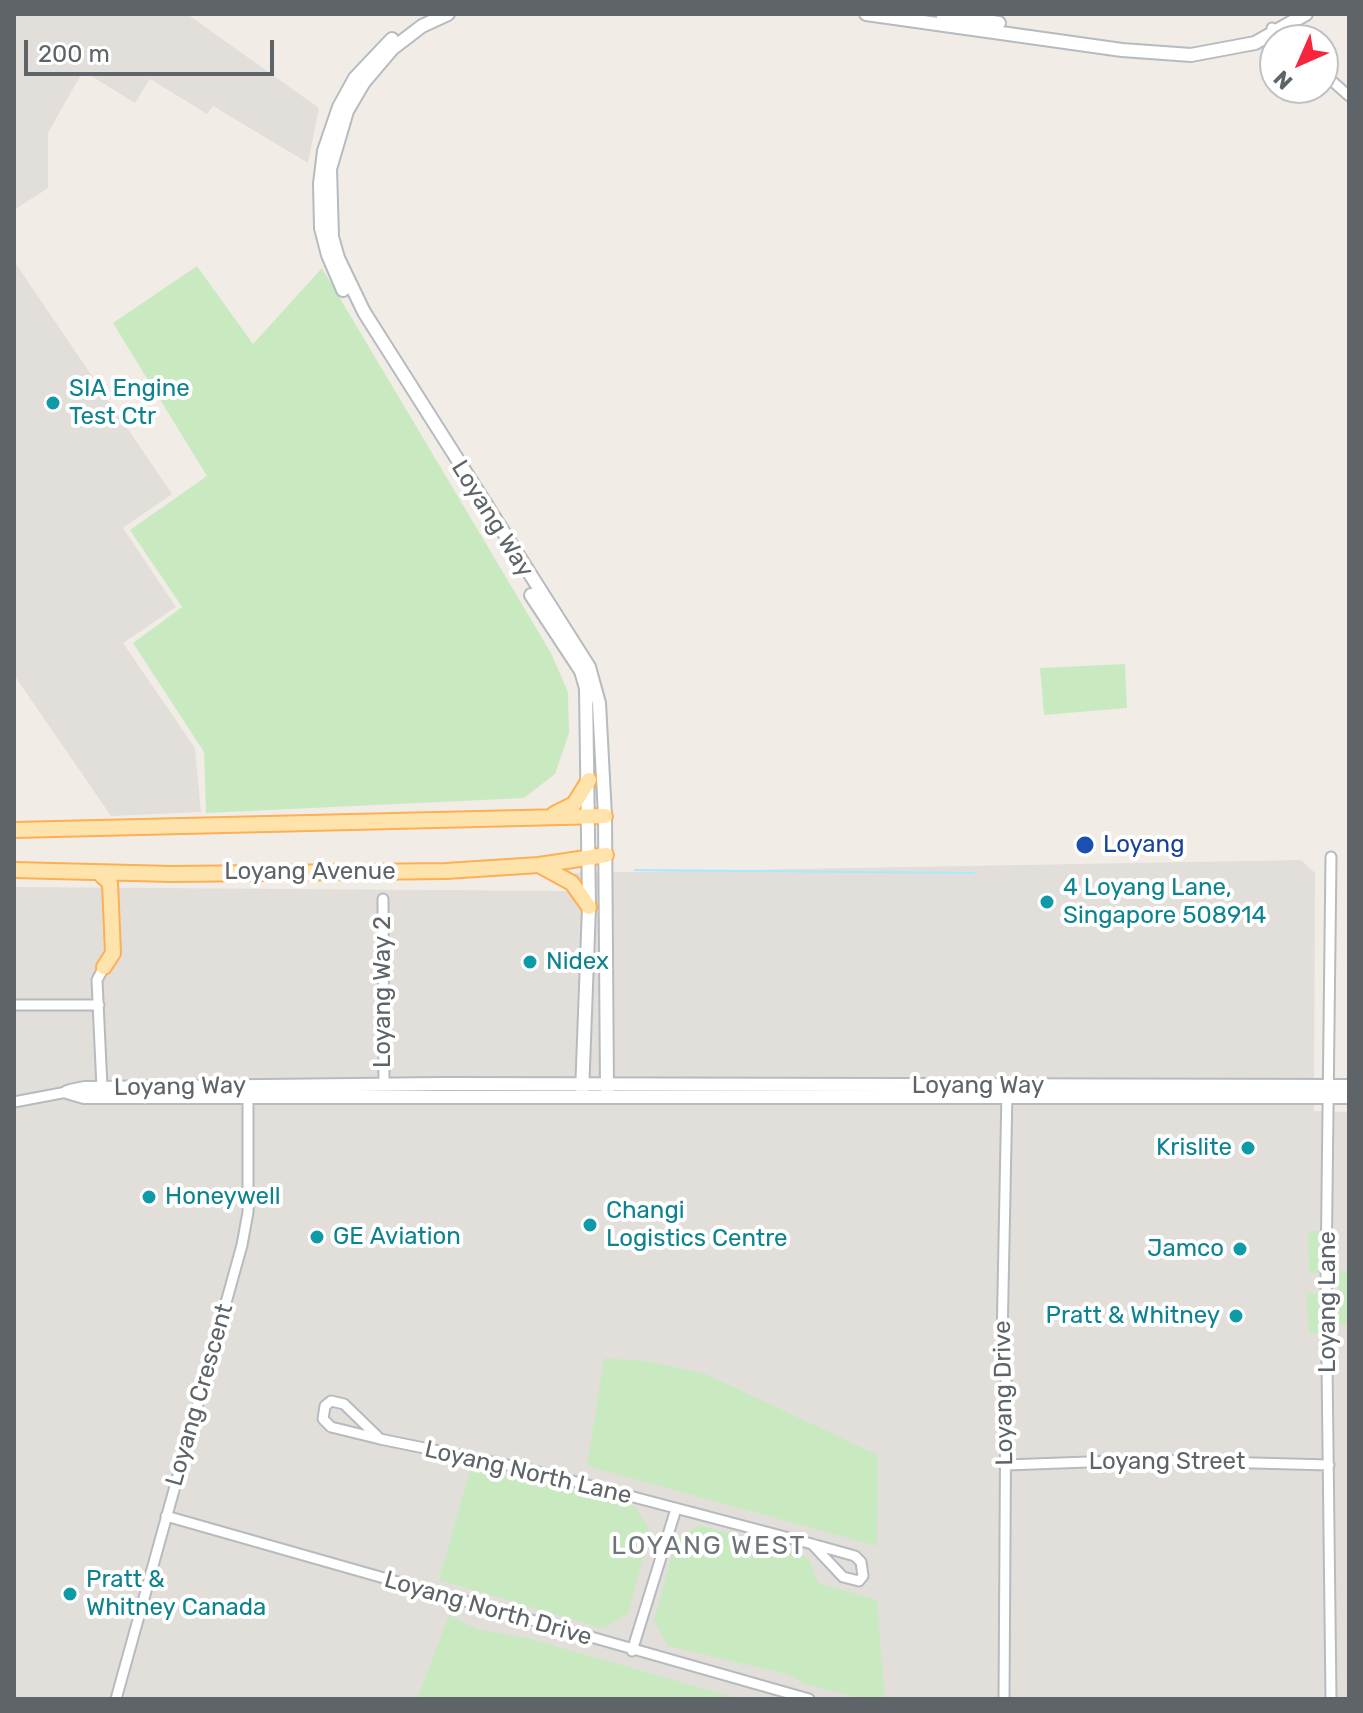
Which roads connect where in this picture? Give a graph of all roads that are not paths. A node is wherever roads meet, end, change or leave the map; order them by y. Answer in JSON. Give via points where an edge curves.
{"nodes":[{"id":1,"x":428,"y":14,"type":"edge"},
{"id":2,"x":448,"y":14,"type":"edge"},
{"id":3,"x":866,"y":14,"type":"edge"},
{"id":4,"x":942,"y":14,"type":"edge"},
{"id":5,"x":1259,"y":37,"type":"edge"},
{"id":6,"x":1259,"y":41,"type":"edge"},
{"id":7,"x":589,"y":780,"type":"junction"},
{"id":8,"x":589,"y":816,"type":"junction"},
{"id":9,"x":605,"y":816,"type":"junction"},
{"id":10,"x":546,"y":817,"type":"junction"},
{"id":11,"x":14,"y":830,"type":"edge"},
{"id":12,"x":606,"y":855,"type":"junction"},
{"id":13,"x":588,"y":857,"type":"junction"},
{"id":14,"x":1331,"y":857,"type":"dead end"},
{"id":15,"x":539,"y":865,"type":"junction"},
{"id":16,"x":14,"y":870,"type":"edge"},
{"id":17,"x":99,"y":873,"type":"junction"},
{"id":18,"x":383,"y":899,"type":"dead end"},
{"id":19,"x":589,"y":907,"type":"junction"},
{"id":20,"x":104,"y":967,"type":"joint"},
{"id":21,"x":14,"y":1005,"type":"edge"},
{"id":22,"x":99,"y":1005,"type":"junction"},
{"id":23,"x":1349,"y":1086,"type":"edge"},
{"id":24,"x":248,"y":1091,"type":"junction"},
{"id":25,"x":387,"y":1091,"type":"junction"},
{"id":26,"x":582,"y":1091,"type":"junction"},
{"id":27,"x":606,"y":1091,"type":"junction"},
{"id":28,"x":67,"y":1092,"type":"junction"},
{"id":29,"x":107,"y":1092,"type":"junction"},
{"id":30,"x":1007,"y":1092,"type":"junction"},
{"id":31,"x":1327,"y":1092,"type":"junction"},
{"id":32,"x":1349,"y":1097,"type":"edge"},
{"id":33,"x":14,"y":1102,"type":"edge"},
{"id":34,"x":380,"y":1439,"type":"junction"},
{"id":35,"x":1006,"y":1465,"type":"junction"},
{"id":36,"x":1329,"y":1465,"type":"junction"},
{"id":37,"x":676,"y":1509,"type":"junction"},
{"id":38,"x":166,"y":1516,"type":"junction"},
{"id":39,"x":812,"y":1544,"type":"junction"},
{"id":40,"x":632,"y":1651,"type":"junction"},
{"id":41,"x":116,"y":1699,"type":"edge"},
{"id":42,"x":809,"y":1699,"type":"edge"},
{"id":43,"x":1004,"y":1699,"type":"edge"},
{"id":44,"x":1331,"y":1699,"type":"edge"}],
"edges":[{"from":1,"to":7,"type":"street","name":"Loyang Way","via":[[370,60],[339,107],[321,169],[324,242],[357,315],[581,671]]},
{"from":2,"to":9,"type":"street","name":"Loyang Way","via":[[392,49],[356,94],[333,153],[332,237],[364,312],[589,667],[599,703]]},
{"from":3,"to":6,"type":"street","via":[[1191,55]]},
{"from":4,"to":5,"type":"street","via":[[1123,44],[1191,47]]},
{"from":7,"to":8,"type":"street","name":"Loyang Way"},
{"from":7,"to":10,"type":"main road","via":[[574,804]]},
{"from":8,"to":9,"type":"main road","name":"Loyang Avenue"},
{"from":8,"to":10,"type":"main road","name":"Loyang Avenue"},
{"from":8,"to":13,"type":"street","name":"Loyang Way"},
{"from":9,"to":12,"type":"street","name":"Loyang Way"},
{"from":10,"to":11,"type":"main road","name":"Loyang Avenue"},
{"from":12,"to":13,"type":"main road","name":"Loyang Avenue"},
{"from":12,"to":27,"type":"street","name":"Loyang Way"},
{"from":13,"to":15,"type":"main road","name":"Loyang Avenue"},
{"from":13,"to":19,"type":"street","name":"Loyang Way"},
{"from":14,"to":31,"type":"street","name":"Loyang Lane"},
{"from":15,"to":17,"type":"main road","name":"Loyang Avenue","via":[[446,871]]},
{"from":15,"to":19,"type":"main road","via":[[572,883]]},
{"from":16,"to":17,"type":"main road","name":"Loyang Avenue"},
{"from":17,"to":20,"type":"main road","via":[[110,883],[113,953]]},
{"from":18,"to":25,"type":"street","name":"Loyang Way 2"},
{"from":19,"to":26,"type":"street","name":"Loyang Way"},
{"from":20,"to":22,"type":"street","via":[[97,980]]},
{"from":21,"to":22,"type":"street"},
{"from":22,"to":29,"type":"street"},
{"from":23,"to":31,"type":"street","name":"Loyang Way"},
{"from":24,"to":25,"type":"street","name":"Loyang Way"},
{"from":24,"to":29,"type":"street","name":"Loyang Way"},
{"from":24,"to":38,"type":"street","name":"Loyang Crescent","via":[[248,1212],[242,1245]]},
{"from":25,"to":26,"type":"street","name":"Loyang Way"},
{"from":26,"to":27,"type":"street","name":"Loyang Way"},
{"from":27,"to":30,"type":"street","name":"Loyang Way"},
{"from":28,"to":29,"type":"street","name":"Loyang Way"},
{"from":28,"to":29,"type":"street","name":"Loyang Way","via":[[90,1097]]},
{"from":28,"to":33,"type":"street","name":"Loyang Way"},
{"from":30,"to":31,"type":"street","name":"Loyang Way"},
{"from":30,"to":35,"type":"street","name":"Loyang Drive","via":[[1002,1342]]},
{"from":31,"to":32,"type":"street","name":"Loyang Way"},
{"from":31,"to":36,"type":"street","name":"Loyang Lane"},
{"from":34,"to":34,"type":"street","name":"Loyang North Lane","via":[[331,1427],[323,1419],[325,1406],[331,1401],[344,1404]]},
{"from":34,"to":37,"type":"street","name":"Loyang North Lane","via":[[527,1469]]},
{"from":35,"to":36,"type":"street","name":"Loyang Street","via":[[1134,1460]]},
{"from":35,"to":43,"type":"street","name":"Loyang Drive"},
{"from":36,"to":44,"type":"street","name":"Loyang Lane"},
{"from":37,"to":39,"type":"street","name":"Loyang North Lane"},
{"from":37,"to":40,"type":"street"},
{"from":38,"to":40,"type":"street","name":"Loyang North Drive"},
{"from":38,"to":41,"type":"street","name":"Loyang Crescent"},
{"from":39,"to":39,"type":"street","name":"Loyang North Lane","via":[[855,1556],[863,1576],[859,1581],[843,1577]]},
{"from":40,"to":42,"type":"street","name":"Loyang North Drive"}]}
